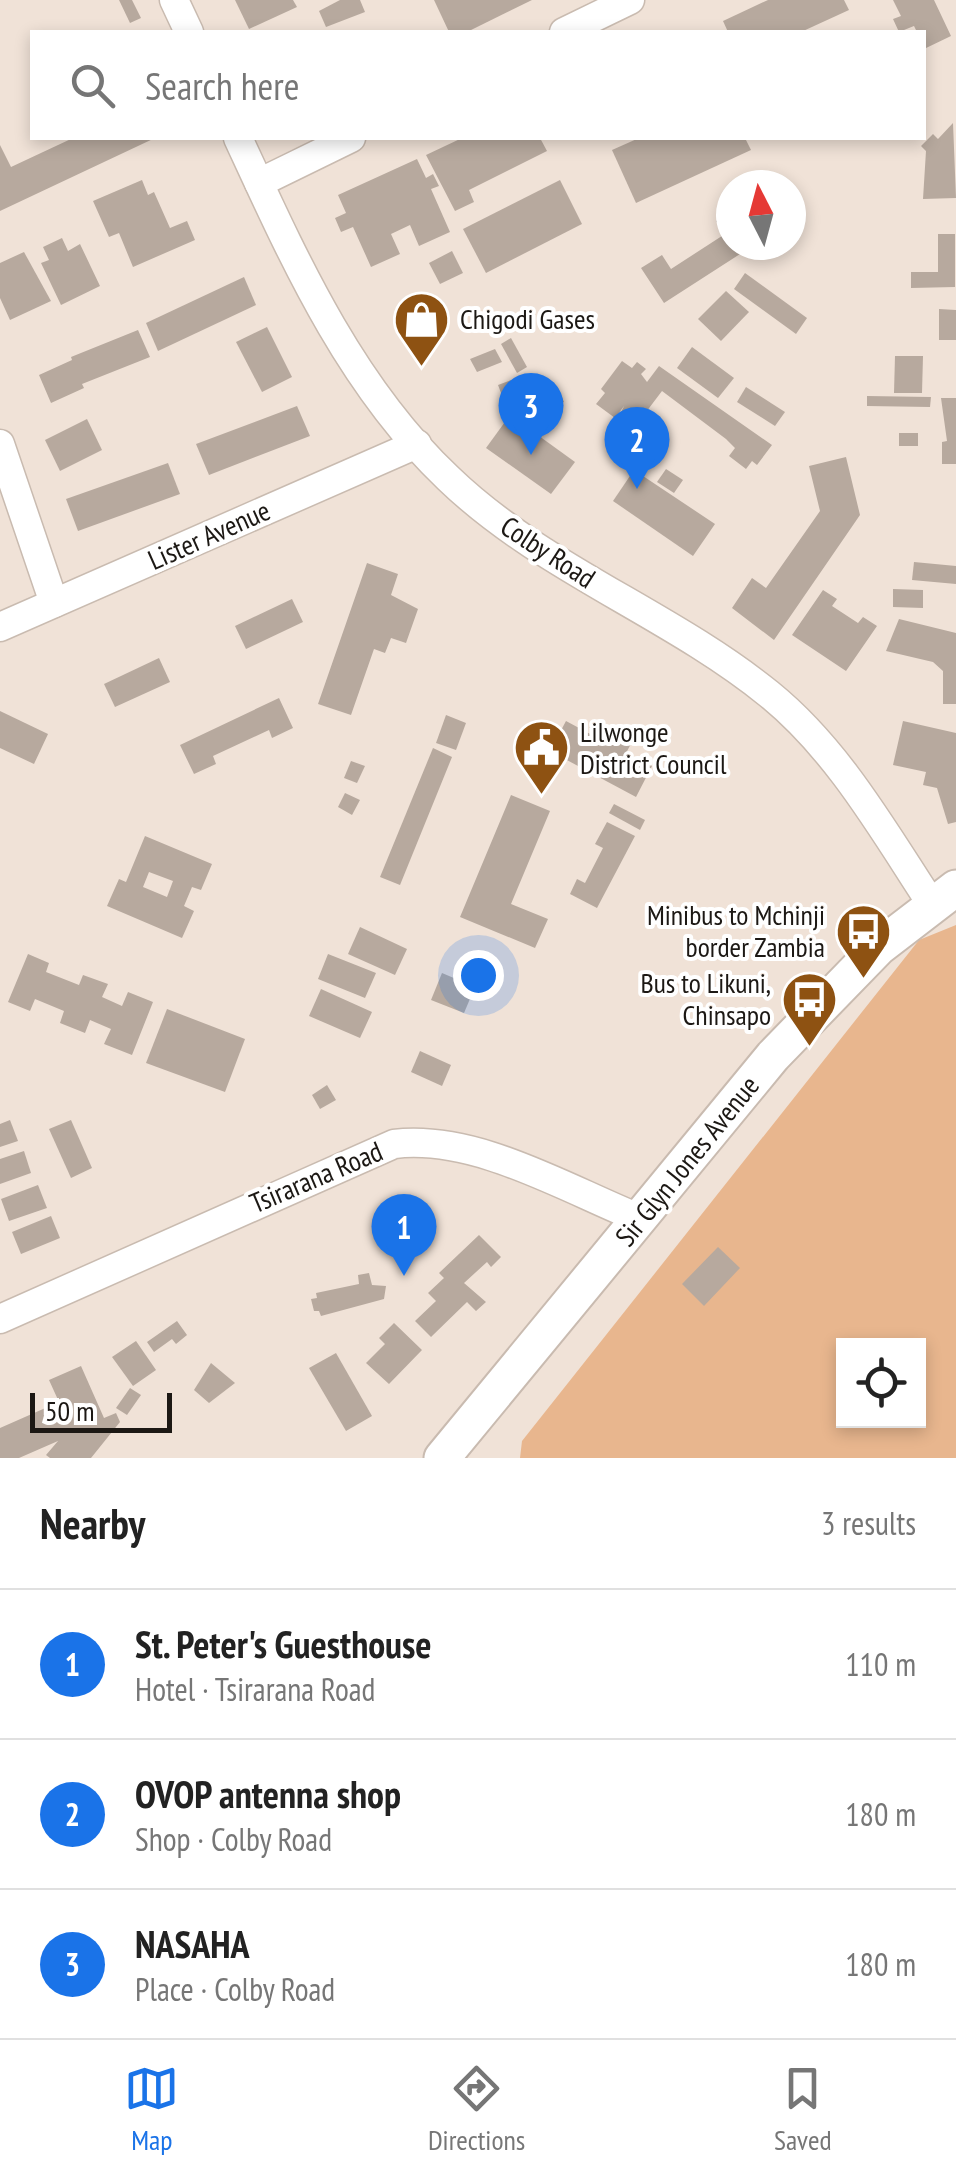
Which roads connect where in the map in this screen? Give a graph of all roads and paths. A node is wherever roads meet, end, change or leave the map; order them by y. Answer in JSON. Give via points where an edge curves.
{"nodes":[{"id":1,"x":174,"y":0,"type":"edge"},
{"id":2,"x":630,"y":0,"type":"edge"},
{"id":3,"x":189,"y":30,"type":"edge"},
{"id":4,"x":568,"y":30,"type":"edge"},
{"id":5,"x":239,"y":140,"type":"edge"},
{"id":6,"x":347,"y":140,"type":"edge"},
{"id":7,"x":259,"y":183,"type":"junction"},
{"id":8,"x":0,"y":444,"type":"edge"},
{"id":9,"x":418,"y":444,"type":"junction"},
{"id":10,"x":54,"y":603,"type":"junction"},
{"id":11,"x":0,"y":626,"type":"edge"},
{"id":12,"x":944,"y":895,"type":"edge"},
{"id":13,"x":641,"y":1220,"type":"junction"},
{"id":14,"x":0,"y":1319,"type":"edge"},
{"id":15,"x":442,"y":1458,"type":"edge"}],
"edges":[{"from":1,"to":3,"type":"street"},
{"from":2,"to":4,"type":"street"},
{"from":5,"to":7,"type":"street","name":"Colby Road"},
{"from":6,"to":7,"type":"street"},
{"from":7,"to":9,"type":"street","name":"Colby Road","via":[[331,331]]},
{"from":8,"to":10,"type":"street"},
{"from":9,"to":10,"type":"street","name":"Lister Avenue"},
{"from":9,"to":12,"type":"street","name":"Colby Road","via":[[444,476],[506,527],[770,696],[839,767]]},
{"from":10,"to":11,"type":"street","name":"Lister Avenue"},
{"from":12,"to":13,"type":"main road","name":"Sir Glyn Jones Avenue","via":[[878,947],[772,1056]]},
{"from":13,"to":14,"type":"street","name":"Tsirarana Road","via":[[463,1146],[394,1144]]},
{"from":13,"to":15,"type":"main road","name":"Sir Glyn Jones Avenue"}]}
